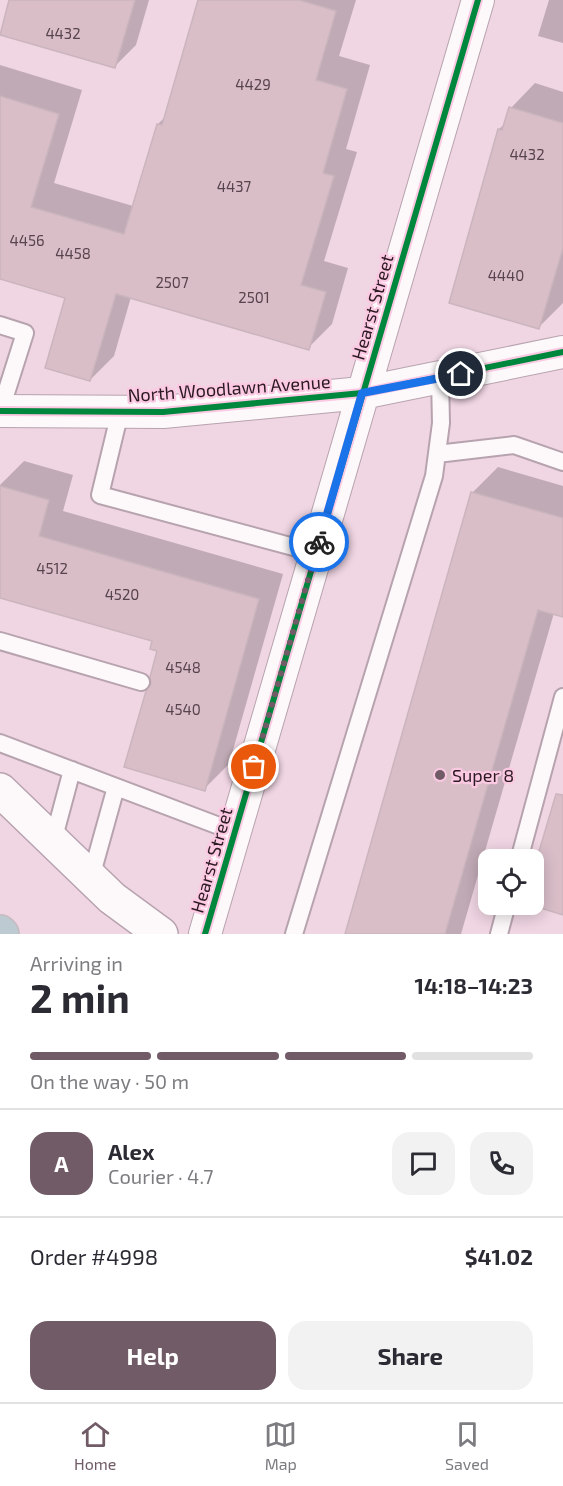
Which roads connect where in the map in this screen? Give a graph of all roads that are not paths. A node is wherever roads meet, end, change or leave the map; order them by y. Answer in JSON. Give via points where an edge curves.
{"nodes":[{"id":1,"x":478,"y":0,"type":"edge"},
{"id":2,"x":0,"y":325,"type":"edge"},
{"id":3,"x":563,"y":352,"type":"edge"},
{"id":4,"x":440,"y":378,"type":"junction"},
{"id":5,"x":362,"y":393,"type":"junction"},
{"id":6,"x":0,"y":411,"type":"edge"},
{"id":7,"x":120,"y":411,"type":"junction"},
{"id":8,"x":437,"y":454,"type":"junction"},
{"id":9,"x":563,"y":462,"type":"edge"},
{"id":10,"x":316,"y":553,"type":"junction"},
{"id":11,"x":0,"y":641,"type":"edge"},
{"id":12,"x":141,"y":682,"type":"dead end"},
{"id":13,"x":563,"y":697,"type":"edge"},
{"id":14,"x":0,"y":743,"type":"edge"},
{"id":15,"x":72,"y":770,"type":"junction"},
{"id":16,"x":116,"y":787,"type":"junction"},
{"id":17,"x":0,"y":790,"type":"edge"},
{"id":18,"x":235,"y":832,"type":"junction"},
{"id":19,"x":52,"y":841,"type":"junction"},
{"id":20,"x":522,"y":849,"type":"edge"},
{"id":21,"x":91,"y":877,"type":"junction"},
{"id":22,"x":504,"y":915,"type":"edge"},
{"id":23,"x":161,"y":934,"type":"edge"},
{"id":24,"x":205,"y":934,"type":"edge"},
{"id":25,"x":294,"y":934,"type":"edge"},
{"id":26,"x":499,"y":934,"type":"edge"}],
"edges":[{"from":1,"to":5,"type":"street","name":"Hearst Street"},
{"from":2,"to":6,"type":"lane","via":[[25,333]]},
{"from":3,"to":4,"type":"street","name":"North Woodlawn Avenue"},
{"from":4,"to":5,"type":"street","name":"North Woodlawn Avenue"},
{"from":4,"to":8,"type":"lane"},
{"from":5,"to":7,"type":"street","name":"North Woodlawn Avenue","via":[[163,412]]},
{"from":5,"to":10,"type":"street","name":"Hearst Street"},
{"from":6,"to":7,"type":"street","name":"North Woodlawn Avenue"},
{"from":7,"to":10,"type":"lane","via":[[100,495]]},
{"from":8,"to":9,"type":"lane","via":[[514,445]]},
{"from":8,"to":25,"type":"lane","via":[[434,476]]},
{"from":10,"to":18,"type":"street","name":"Hearst Street"},
{"from":11,"to":12,"type":"lane"},
{"from":13,"to":20,"type":"lane"},
{"from":14,"to":15,"type":"lane"},
{"from":15,"to":16,"type":"lane"},
{"from":15,"to":19,"type":"lane"},
{"from":16,"to":18,"type":"lane"},
{"from":16,"to":21,"type":"lane"},
{"from":17,"to":19,"type":"street"},
{"from":18,"to":24,"type":"street","name":"Hearst Street"},
{"from":19,"to":21,"type":"street"},
{"from":21,"to":23,"type":"street","via":[[112,898]]},
{"from":22,"to":26,"type":"lane"}]}
